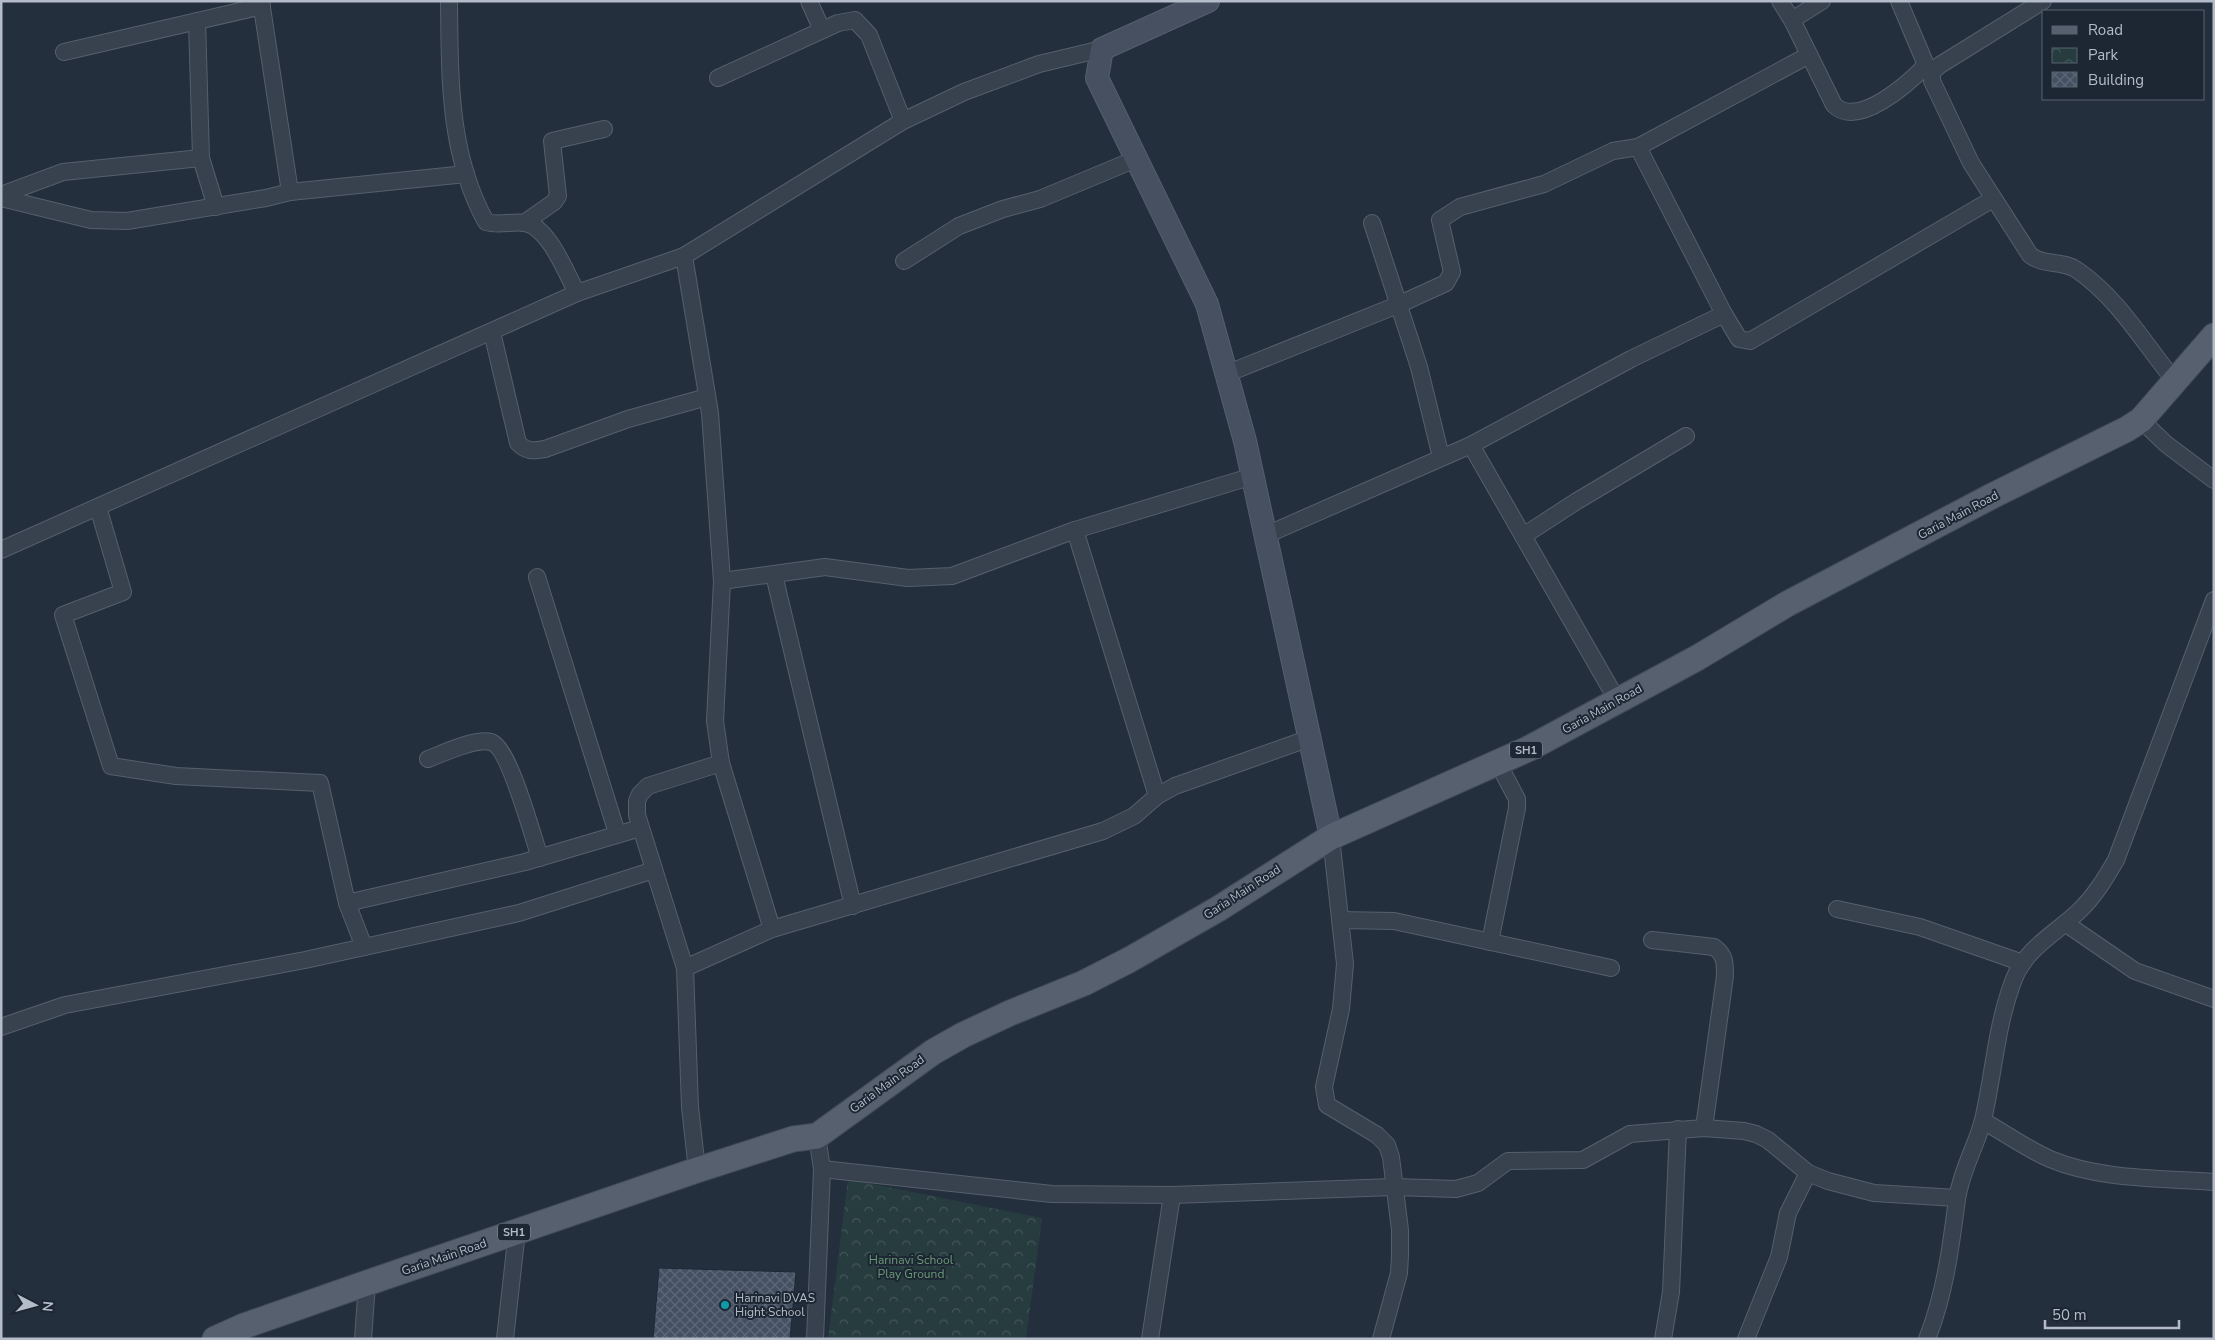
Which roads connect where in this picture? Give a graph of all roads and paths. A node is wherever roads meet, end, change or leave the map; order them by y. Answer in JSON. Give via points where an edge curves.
{"nodes":[{"id":1,"x":449,"y":1,"type":"edge"},
{"id":2,"x":809,"y":1,"type":"edge"},
{"id":3,"x":1208,"y":1,"type":"edge"},
{"id":4,"x":1780,"y":1,"type":"edge"},
{"id":5,"x":1822,"y":1,"type":"edge"},
{"id":6,"x":1899,"y":1,"type":"edge"},
{"id":7,"x":2043,"y":1,"type":"edge"},
{"id":8,"x":262,"y":4,"type":"edge"},
{"id":9,"x":1792,"y":20,"type":"junction"},
{"id":10,"x":197,"y":21,"type":"junction"},
{"id":11,"x":822,"y":30,"type":"junction"},
{"id":12,"x":1102,"y":48,"type":"junction"},
{"id":13,"x":64,"y":52,"type":"dead end"},
{"id":14,"x":1809,"y":55,"type":"junction"},
{"id":15,"x":1929,"y":68,"type":"junction"},
{"id":16,"x":718,"y":78,"type":"dead end"},
{"id":17,"x":903,"y":121,"type":"junction"},
{"id":18,"x":604,"y":129,"type":"dead end"},
{"id":19,"x":1638,"y":147,"type":"junction"},
{"id":20,"x":201,"y":158,"type":"junction"},
{"id":21,"x":1136,"y":159,"type":"junction"},
{"id":22,"x":466,"y":174,"type":"junction"},
{"id":23,"x":290,"y":192,"type":"junction"},
{"id":24,"x":1,"y":197,"type":"edge"},
{"id":25,"x":1993,"y":199,"type":"junction"},
{"id":26,"x":216,"y":207,"type":"junction"},
{"id":27,"x":524,"y":223,"type":"junction"},
{"id":28,"x":1372,"y":223,"type":"dead end"},
{"id":29,"x":684,"y":256,"type":"junction"},
{"id":30,"x":904,"y":261,"type":"dead end"},
{"id":31,"x":577,"y":294,"type":"junction"},
{"id":32,"x":1400,"y":304,"type":"junction"},
{"id":33,"x":1724,"y":314,"type":"junction"},
{"id":34,"x":492,"y":332,"type":"junction"},
{"id":35,"x":2214,"y":336,"type":"edge"},
{"id":36,"x":1226,"y":374,"type":"junction"},
{"id":37,"x":2174,"y":380,"type":"junction"},
{"id":38,"x":707,"y":397,"type":"junction"},
{"id":39,"x":2142,"y":420,"type":"junction"},
{"id":40,"x":1686,"y":436,"type":"dead end"},
{"id":41,"x":1471,"y":445,"type":"junction"},
{"id":42,"x":1442,"y":457,"type":"junction"},
{"id":43,"x":1252,"y":476,"type":"junction"},
{"id":44,"x":2214,"y":480,"type":"edge"},
{"id":45,"x":98,"y":507,"type":"junction"},
{"id":46,"x":1075,"y":530,"type":"junction"},
{"id":47,"x":1266,"y":535,"type":"junction"},
{"id":48,"x":1523,"y":536,"type":"junction"},
{"id":49,"x":1,"y":550,"type":"edge"},
{"id":50,"x":774,"y":575,"type":"junction"},
{"id":51,"x":537,"y":578,"type":"dead end"},
{"id":52,"x":722,"y":581,"type":"junction"},
{"id":53,"x":2214,"y":600,"type":"edge"},
{"id":54,"x":2210,"y":621,"type":"edge"},
{"id":55,"x":1617,"y":700,"type":"junction"},
{"id":56,"x":1310,"y":738,"type":"junction"},
{"id":57,"x":428,"y":759,"type":"dead end"},
{"id":58,"x":721,"y":763,"type":"junction"},
{"id":59,"x":1498,"y":764,"type":"junction"},
{"id":60,"x":1157,"y":796,"type":"junction"},
{"id":61,"x":640,"y":828,"type":"junction"},
{"id":62,"x":617,"y":833,"type":"junction"},
{"id":63,"x":1332,"y":837,"type":"junction"},
{"id":64,"x":540,"y":858,"type":"junction"},
{"id":65,"x":654,"y":870,"type":"junction"},
{"id":66,"x":347,"y":903,"type":"junction"},
{"id":67,"x":853,"y":906,"type":"junction"},
{"id":68,"x":1837,"y":908,"type":"dead end"},
{"id":69,"x":1340,"y":920,"type":"junction"},
{"id":70,"x":2065,"y":923,"type":"junction"},
{"id":71,"x":772,"y":929,"type":"junction"},
{"id":72,"x":1652,"y":940,"type":"dead end"},
{"id":73,"x":1490,"y":942,"type":"junction"},
{"id":74,"x":364,"y":947,"type":"junction"},
{"id":75,"x":2023,"y":963,"type":"junction"},
{"id":76,"x":685,"y":968,"type":"junction"},
{"id":77,"x":1611,"y":968,"type":"dead end"},
{"id":78,"x":2214,"y":999,"type":"edge"},
{"id":79,"x":1,"y":1028,"type":"edge"},
{"id":80,"x":1983,"y":1121,"type":"junction"},
{"id":81,"x":1704,"y":1128,"type":"junction"},
{"id":82,"x":1678,"y":1129,"type":"junction"},
{"id":83,"x":817,"y":1136,"type":"junction"},
{"id":84,"x":822,"y":1169,"type":"junction"},
{"id":85,"x":697,"y":1170,"type":"junction"},
{"id":86,"x":1808,"y":1173,"type":"junction"},
{"id":87,"x":2214,"y":1182,"type":"edge"},
{"id":88,"x":1394,"y":1187,"type":"junction"},
{"id":89,"x":1172,"y":1195,"type":"junction"},
{"id":90,"x":1958,"y":1198,"type":"junction"},
{"id":91,"x":517,"y":1231,"type":"junction"},
{"id":92,"x":367,"y":1283,"type":"junction"},
{"id":93,"x":215,"y":1339,"type":"edge"},
{"id":94,"x":364,"y":1339,"type":"edge"},
{"id":95,"x":505,"y":1339,"type":"edge"},
{"id":96,"x":815,"y":1339,"type":"edge"},
{"id":97,"x":1150,"y":1339,"type":"edge"},
{"id":98,"x":1381,"y":1339,"type":"edge"},
{"id":99,"x":1663,"y":1339,"type":"edge"},
{"id":100,"x":1746,"y":1339,"type":"edge"},
{"id":101,"x":1927,"y":1339,"type":"edge"}],
"edges":[{"from":1,"to":22,"type":"street","via":[[453,124]]},
{"from":2,"to":11,"type":"street"},
{"from":3,"to":12,"type":"main road"},
{"from":4,"to":9,"type":"street"},
{"from":5,"to":9,"type":"street"},
{"from":6,"to":15,"type":"street"},
{"from":7,"to":15,"type":"street"},
{"from":8,"to":10,"type":"street"},
{"from":8,"to":23,"type":"street"},
{"from":9,"to":14,"type":"street"},
{"from":10,"to":13,"type":"street"},
{"from":10,"to":20,"type":"street"},
{"from":11,"to":16,"type":"street"},
{"from":11,"to":17,"type":"street","via":[[849,19],[861,23]]},
{"from":12,"to":17,"type":"street","via":[[1002,77]]},
{"from":12,"to":21,"type":"main road","via":[[1096,78]]},
{"from":14,"to":15,"type":"street","via":[[1834,105],[1852,113],[1886,99]]},
{"from":14,"to":19,"type":"street"},
{"from":15,"to":25,"type":"street","via":[[1967,155]]},
{"from":17,"to":29,"type":"street"},
{"from":18,"to":27,"type":"street","via":[[552,141],[558,196]]},
{"from":19,"to":32,"type":"street","via":[[1612,151],[1544,184],[1460,207],[1440,220],[1452,272],[1446,283]]},
{"from":19,"to":33,"type":"street"},
{"from":20,"to":24,"type":"street","via":[[63,172]]},
{"from":20,"to":26,"type":"street"},
{"from":21,"to":30,"type":"street","via":[[1040,199],[959,226]]},
{"from":21,"to":36,"type":"main road","via":[[1207,304]]},
{"from":22,"to":23,"type":"street"},
{"from":22,"to":27,"type":"street","via":[[486,222]]},
{"from":23,"to":26,"type":"street"},
{"from":24,"to":26,"type":"street","via":[[91,220],[127,221]]},
{"from":25,"to":33,"type":"street","via":[[1750,341],[1739,339]]},
{"from":25,"to":37,"type":"street","via":[[2030,255],[2042,262],[2074,268],[2090,279],[2124,314]]},
{"from":27,"to":31,"type":"street","via":[[536,226],[545,235]]},
{"from":28,"to":32,"type":"street"},
{"from":29,"to":31,"type":"street"},
{"from":29,"to":38,"type":"street"},
{"from":31,"to":34,"type":"street"},
{"from":32,"to":36,"type":"street"},
{"from":32,"to":42,"type":"street"},
{"from":33,"to":41,"type":"street","via":[[1630,359]]},
{"from":34,"to":38,"type":"street","via":[[518,444],[532,452],[628,419]]},
{"from":34,"to":45,"type":"street"},
{"from":35,"to":37,"type":"main road","name":"Garia Main Road","number":"SH1"},
{"from":36,"to":43,"type":"main road"},
{"from":37,"to":39,"type":"main road","name":"Garia Main Road","number":"SH1"},
{"from":38,"to":52,"type":"street"},
{"from":39,"to":44,"type":"street","via":[[2166,444]]},
{"from":39,"to":55,"type":"main road","name":"Garia Main Road","number":"SH1","via":[[1813,591]]},
{"from":40,"to":48,"type":"street"},
{"from":41,"to":42,"type":"street"},
{"from":41,"to":48,"type":"street"},
{"from":42,"to":47,"type":"street"},
{"from":43,"to":46,"type":"street"},
{"from":43,"to":47,"type":"main road"},
{"from":45,"to":49,"type":"street"},
{"from":45,"to":66,"type":"street","via":[[123,592],[63,616],[111,766],[176,776],[320,783]]},
{"from":46,"to":50,"type":"street","via":[[952,576],[908,578],[825,567]]},
{"from":46,"to":60,"type":"street"},
{"from":47,"to":56,"type":"main road"},
{"from":48,"to":55,"type":"street"},
{"from":50,"to":52,"type":"street"},
{"from":50,"to":67,"type":"street"},
{"from":51,"to":62,"type":"street"},
{"from":52,"to":58,"type":"street","via":[[715,721]]},
{"from":53,"to":54,"type":"street"},
{"from":54,"to":70,"type":"street","via":[[2116,860],[2102,886]]},
{"from":55,"to":59,"type":"main road","name":"Garia Main Road","number":"SH1"},
{"from":56,"to":60,"type":"street","via":[[1175,786]]},
{"from":56,"to":63,"type":"main road"},
{"from":57,"to":64,"type":"street","via":[[482,742],[492,742],[501,748]]},
{"from":58,"to":61,"type":"street","via":[[648,786],[637,801]]},
{"from":58,"to":71,"type":"street"},
{"from":59,"to":63,"type":"main road","name":"Garia Main Road","number":"SH1"},
{"from":59,"to":73,"type":"street","via":[[1517,799],[1517,808]]},
{"from":60,"to":67,"type":"street","via":[[1134,816],[1103,831]]},
{"from":61,"to":62,"type":"street"},
{"from":61,"to":65,"type":"street"},
{"from":62,"to":64,"type":"street"},
{"from":63,"to":69,"type":"street"},
{"from":63,"to":83,"type":"main road","name":"Garia Main Road","number":"SH1","via":[[1218,909],[1129,960],[1084,983],[1010,1013],[933,1052]]},
{"from":64,"to":66,"type":"street"},
{"from":65,"to":74,"type":"street","via":[[519,913]]},
{"from":65,"to":76,"type":"street"},
{"from":66,"to":74,"type":"street"},
{"from":67,"to":71,"type":"street"},
{"from":68,"to":75,"type":"street","via":[[1920,927]]},
{"from":69,"to":73,"type":"street","via":[[1394,921]]},
{"from":69,"to":88,"type":"street","via":[[1344,988],[1324,1087],[1325,1097],[1327,1106],[1377,1135],[1387,1145]]},
{"from":70,"to":75,"type":"street","via":[[2043,940]]},
{"from":70,"to":78,"type":"street","via":[[2136,971]]},
{"from":71,"to":76,"type":"street"},
{"from":72,"to":81,"type":"street","via":[[1714,947],[1722,952],[1725,961]]},
{"from":73,"to":77,"type":"street"},
{"from":74,"to":79,"type":"street","via":[[65,1005]]},
{"from":75,"to":80,"type":"street","via":[[2014,978],[2005,1006]]},
{"from":76,"to":85,"type":"street","via":[[690,1107]]},
{"from":80,"to":87,"type":"street","via":[[2050,1159],[2075,1167],[2103,1173]]},
{"from":80,"to":90,"type":"street","via":[[1964,1166]]},
{"from":81,"to":82,"type":"street"},
{"from":81,"to":86,"type":"street","via":[[1756,1134]]},
{"from":82,"to":88,"type":"street","via":[[1630,1134],[1583,1160],[1508,1161],[1467,1188]]},
{"from":82,"to":99,"type":"street","via":[[1671,1292]]},
{"from":83,"to":84,"type":"street"},
{"from":83,"to":85,"type":"main road","name":"Garia Main Road","number":"SH1","via":[[792,1139]]},
{"from":84,"to":89,"type":"street","via":[[1052,1194]]},
{"from":84,"to":96,"type":"street"},
{"from":85,"to":91,"type":"main road","name":"Garia Main Road","number":"SH1"},
{"from":86,"to":90,"type":"street","via":[[1874,1193]]},
{"from":86,"to":100,"type":"street","via":[[1788,1213],[1779,1257]]},
{"from":88,"to":89,"type":"street"},
{"from":88,"to":98,"type":"street","via":[[1400,1230],[1399,1273]]},
{"from":89,"to":97,"type":"street"},
{"from":90,"to":101,"type":"street","via":[[1944,1284]]},
{"from":91,"to":92,"type":"main road","name":"Garia Main Road","number":"SH1"},
{"from":91,"to":95,"type":"street"},
{"from":92,"to":93,"type":"main road","name":"Garia Main Road","number":"SH1"},
{"from":92,"to":94,"type":"street"}]}
